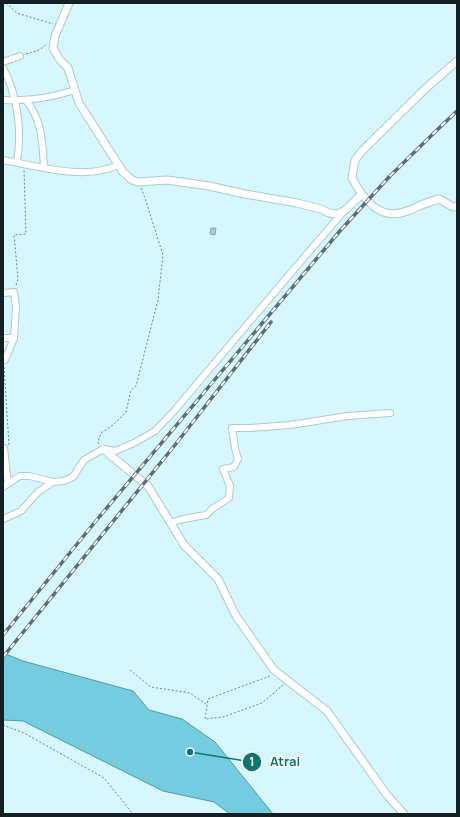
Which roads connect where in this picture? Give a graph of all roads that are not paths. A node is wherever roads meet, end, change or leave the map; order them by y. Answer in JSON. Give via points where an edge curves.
{"nodes":[{"id":1,"x":69,"y":3,"type":"edge"},
{"id":2,"x":20,"y":56,"type":"road end"},
{"id":3,"x":3,"y":62,"type":"edge"},
{"id":4,"x":457,"y":62,"type":"edge"},
{"id":5,"x":3,"y":68,"type":"edge"},
{"id":6,"x":10,"y":81,"type":"junction"},
{"id":7,"x":3,"y":82,"type":"edge"},
{"id":8,"x":74,"y":90,"type":"junction"},
{"id":9,"x":3,"y":100,"type":"edge"},
{"id":10,"x":14,"y":100,"type":"junction"},
{"id":11,"x":26,"y":100,"type":"junction"},
{"id":12,"x":3,"y":160,"type":"edge"},
{"id":13,"x":17,"y":162,"type":"junction"},
{"id":14,"x":118,"y":165,"type":"junction"},
{"id":15,"x":44,"y":167,"type":"junction"},
{"id":16,"x":361,"y":195,"type":"junction"},
{"id":17,"x":456,"y":209,"type":"edge"},
{"id":18,"x":344,"y":211,"type":"junction"},
{"id":19,"x":3,"y":293,"type":"edge"},
{"id":20,"x":3,"y":338,"type":"edge"},
{"id":21,"x":14,"y":338,"type":"junction"},
{"id":22,"x":5,"y":360,"type":"road end"},
{"id":23,"x":390,"y":413,"type":"dead end"},
{"id":24,"x":4,"y":448,"type":"edge"},
{"id":25,"x":103,"y":449,"type":"junction"},
{"id":26,"x":5,"y":469,"type":"edge"},
{"id":27,"x":20,"y":476,"type":"junction"},
{"id":28,"x":53,"y":482,"type":"junction"},
{"id":29,"x":5,"y":485,"type":"edge"},
{"id":30,"x":3,"y":520,"type":"edge"},
{"id":31,"x":170,"y":523,"type":"junction"},
{"id":32,"x":404,"y":814,"type":"edge"}],
"edges":[{"from":1,"to":8,"type":"street","via":[[55,36],[53,48],[68,68]]},
{"from":2,"to":3,"type":"street"},
{"from":4,"to":16,"type":"street","via":[[425,88],[359,156],[354,164],[352,178]]},
{"from":5,"to":6,"type":"street"},
{"from":6,"to":7,"type":"street"},
{"from":6,"to":10,"type":"street"},
{"from":8,"to":11,"type":"street","via":[[52,97]]},
{"from":8,"to":14,"type":"street","via":[[79,103]]},
{"from":9,"to":10,"type":"street"},
{"from":10,"to":11,"type":"street"},
{"from":10,"to":13,"type":"street","via":[[19,123]]},
{"from":11,"to":15,"type":"street","via":[[35,112],[39,124]]},
{"from":12,"to":13,"type":"street"},
{"from":13,"to":15,"type":"street"},
{"from":14,"to":15,"type":"street","via":[[107,170],[86,173]]},
{"from":14,"to":18,"type":"street","via":[[127,177],[138,182],[167,180],[297,203],[329,213],[337,214]]},
{"from":16,"to":17,"type":"street","via":[[383,213],[406,212],[425,202],[439,199]]},
{"from":16,"to":18,"type":"street"},
{"from":18,"to":25,"type":"street","via":[[155,431],[116,451]]},
{"from":19,"to":21,"type":"street","via":[[14,292]]},
{"from":20,"to":21,"type":"street"},
{"from":21,"to":22,"type":"street"},
{"from":23,"to":31,"type":"street","via":[[348,416],[290,425],[232,428],[238,460],[234,467],[223,469],[230,486],[230,498],[206,515]]},
{"from":24,"to":26,"type":"street"},
{"from":25,"to":28,"type":"street","via":[[84,460],[72,477]]},
{"from":25,"to":31,"type":"street","via":[[148,486]]},
{"from":26,"to":27,"type":"street"},
{"from":26,"to":29,"type":"street"},
{"from":27,"to":28,"type":"street"},
{"from":27,"to":29,"type":"street"},
{"from":28,"to":30,"type":"street","via":[[38,492],[21,511]]},
{"from":31,"to":32,"type":"street","via":[[184,545],[218,579],[236,616],[274,670],[327,711],[386,796]]}]}
